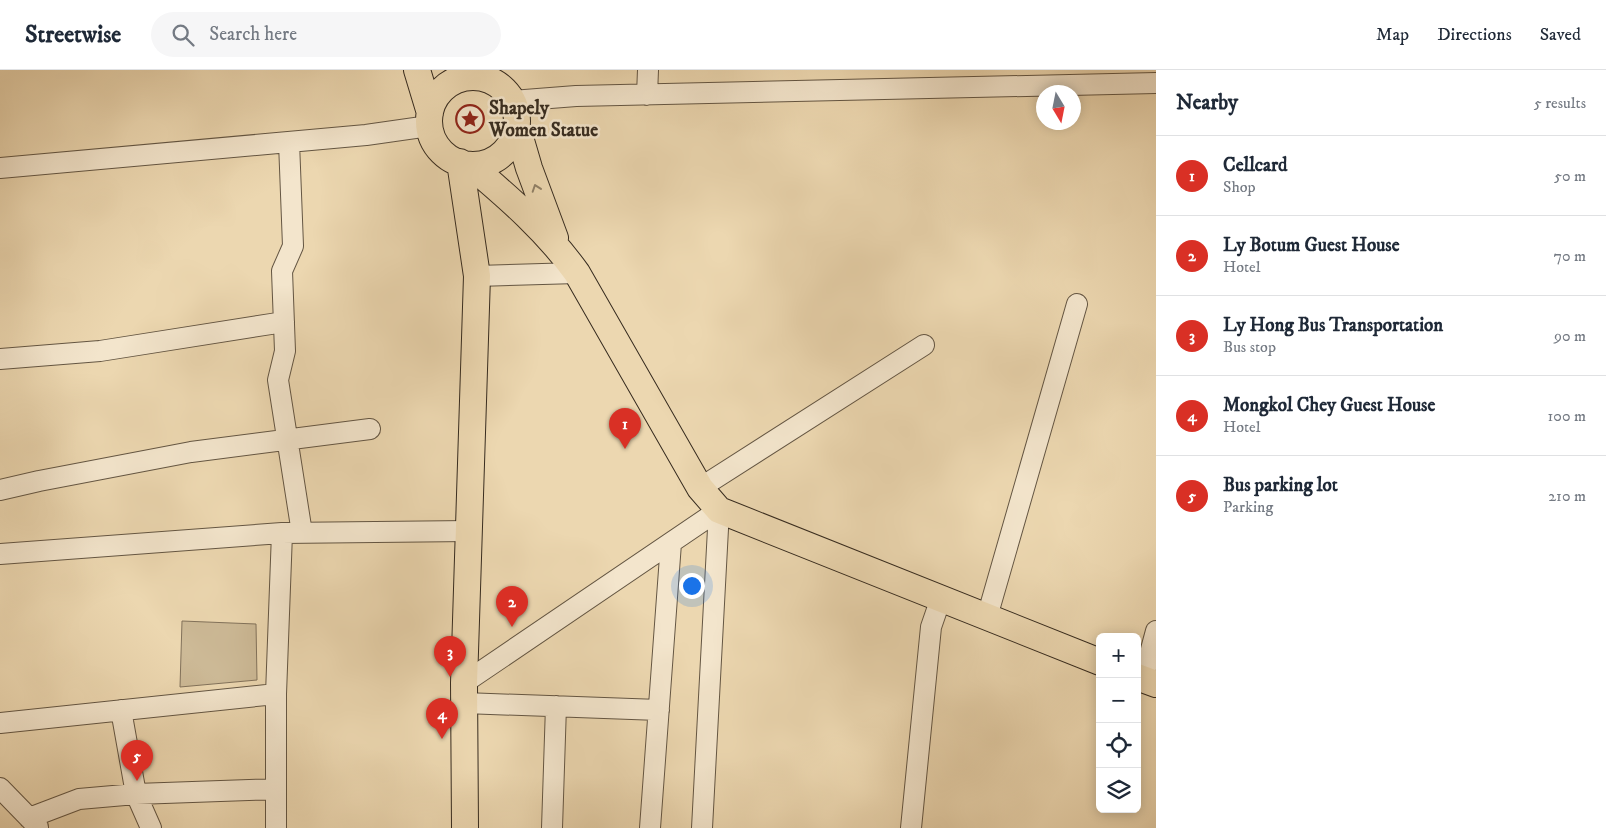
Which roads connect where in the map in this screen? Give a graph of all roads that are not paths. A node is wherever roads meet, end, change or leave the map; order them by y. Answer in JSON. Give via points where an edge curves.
{"nodes":[{"id":1,"x":417,"y":70,"type":"edge"},
{"id":2,"x":648,"y":70,"type":"edge"},
{"id":3,"x":470,"y":74,"type":"edge"},
{"id":4,"x":1040,"y":78,"type":"edge"},
{"id":5,"x":1156,"y":83,"type":"edge"},
{"id":6,"x":647,"y":95,"type":"junction"},
{"id":7,"x":512,"y":101,"type":"junction"},
{"id":8,"x":430,"y":119,"type":"junction"},
{"id":9,"x":517,"y":127,"type":"junction"},
{"id":10,"x":289,"y":142,"type":"junction"},
{"id":11,"x":465,"y":164,"type":"junction"},
{"id":12,"x":0,"y":168,"type":"edge"},
{"id":13,"x":560,"y":250,"type":"junction"},
{"id":14,"x":577,"y":273,"type":"junction"},
{"id":15,"x":477,"y":276,"type":"junction"},
{"id":16,"x":1078,"y":304,"type":"dead end"},
{"id":17,"x":284,"y":322,"type":"junction"},
{"id":18,"x":924,"y":345,"type":"dead end"},
{"id":19,"x":0,"y":359,"type":"edge"},
{"id":20,"x":370,"y":429,"type":"dead end"},
{"id":21,"x":287,"y":440,"type":"junction"},
{"id":22,"x":700,"y":488,"type":"junction"},
{"id":23,"x":0,"y":490,"type":"edge"},
{"id":24,"x":719,"y":510,"type":"junction"},
{"id":25,"x":469,"y":531,"type":"junction"},
{"id":26,"x":292,"y":533,"type":"junction"},
{"id":27,"x":671,"y":543,"type":"junction"},
{"id":28,"x":0,"y":554,"type":"edge"},
{"id":29,"x":941,"y":598,"type":"junction"},
{"id":30,"x":987,"y":617,"type":"junction"},
{"id":31,"x":1156,"y":631,"type":"edge"},
{"id":32,"x":1096,"y":660,"type":"edge"},
{"id":33,"x":1145,"y":680,"type":"edge"},
{"id":34,"x":464,"y":693,"type":"junction"},
{"id":35,"x":276,"y":694,"type":"junction"},
{"id":36,"x":556,"y":706,"type":"junction"},
{"id":37,"x":121,"y":710,"type":"junction"},
{"id":38,"x":659,"y":710,"type":"junction"},
{"id":39,"x":0,"y":723,"type":"edge"},
{"id":40,"x":0,"y":788,"type":"edge"},
{"id":41,"x":276,"y":789,"type":"junction"},
{"id":42,"x":136,"y":794,"type":"junction"},
{"id":43,"x":34,"y":823,"type":"edge"},
{"id":44,"x":151,"y":828,"type":"edge"},
{"id":45,"x":276,"y":828,"type":"edge"},
{"id":46,"x":465,"y":828,"type":"edge"},
{"id":47,"x":552,"y":828,"type":"edge"},
{"id":48,"x":650,"y":828,"type":"edge"},
{"id":49,"x":702,"y":828,"type":"edge"},
{"id":50,"x":911,"y":828,"type":"edge"}],
"edges":[{"from":1,"to":8,"type":"main road"},
{"from":2,"to":6,"type":"street"},
{"from":3,"to":7,"type":"main road","via":[[492,82]]},
{"from":3,"to":8,"type":"main road","via":[[442,90],[434,100]]},
{"from":4,"to":5,"type":"street"},
{"from":4,"to":6,"type":"street"},
{"from":6,"to":7,"type":"street"},
{"from":7,"to":9,"type":"main road"},
{"from":8,"to":10,"type":"street","via":[[366,135]]},
{"from":8,"to":11,"type":"main road","via":[[432,138],[438,148],[447,157]]},
{"from":9,"to":11,"type":"main road","via":[[506,151],[496,159],[483,164]]},
{"from":13,"to":9,"type":"main road","one_way":true,"via":[[540,201]]},
{"from":10,"to":12,"type":"street"},
{"from":10,"to":17,"type":"street","via":[[293,246],[282,271]]},
{"from":11,"to":13,"type":"main road","via":[[507,197]]},
{"from":11,"to":15,"type":"main road"},
{"from":13,"to":14,"type":"main road"},
{"from":14,"to":15,"type":"street"},
{"from":14,"to":22,"type":"main road"},
{"from":15,"to":25,"type":"main road"},
{"from":16,"to":30,"type":"street"},
{"from":17,"to":19,"type":"street","via":[[100,350]]},
{"from":17,"to":21,"type":"street","via":[[285,351],[278,380]]},
{"from":18,"to":22,"type":"street"},
{"from":20,"to":21,"type":"street"},
{"from":21,"to":23,"type":"street","via":[[191,452]]},
{"from":21,"to":26,"type":"street"},
{"from":22,"to":24,"type":"main road"},
{"from":24,"to":27,"type":"street"},
{"from":24,"to":29,"type":"main road"},
{"from":24,"to":49,"type":"street"},
{"from":25,"to":26,"type":"street"},
{"from":25,"to":34,"type":"main road"},
{"from":26,"to":28,"type":"street"},
{"from":26,"to":35,"type":"street"},
{"from":27,"to":34,"type":"street"},
{"from":27,"to":38,"type":"street"},
{"from":29,"to":30,"type":"main road"},
{"from":29,"to":50,"type":"street","via":[[932,627]]},
{"from":30,"to":32,"type":"main road"},
{"from":31,"to":33,"type":"street"},
{"from":34,"to":36,"type":"street"},
{"from":34,"to":46,"type":"main road"},
{"from":35,"to":37,"type":"street"},
{"from":35,"to":41,"type":"street"},
{"from":36,"to":38,"type":"street"},
{"from":36,"to":47,"type":"street"},
{"from":37,"to":39,"type":"street"},
{"from":37,"to":42,"type":"street"},
{"from":38,"to":48,"type":"street"},
{"from":40,"to":43,"type":"street"},
{"from":41,"to":42,"type":"street"},
{"from":41,"to":45,"type":"street"},
{"from":42,"to":43,"type":"street","via":[[79,799]]},
{"from":42,"to":44,"type":"street"}]}
